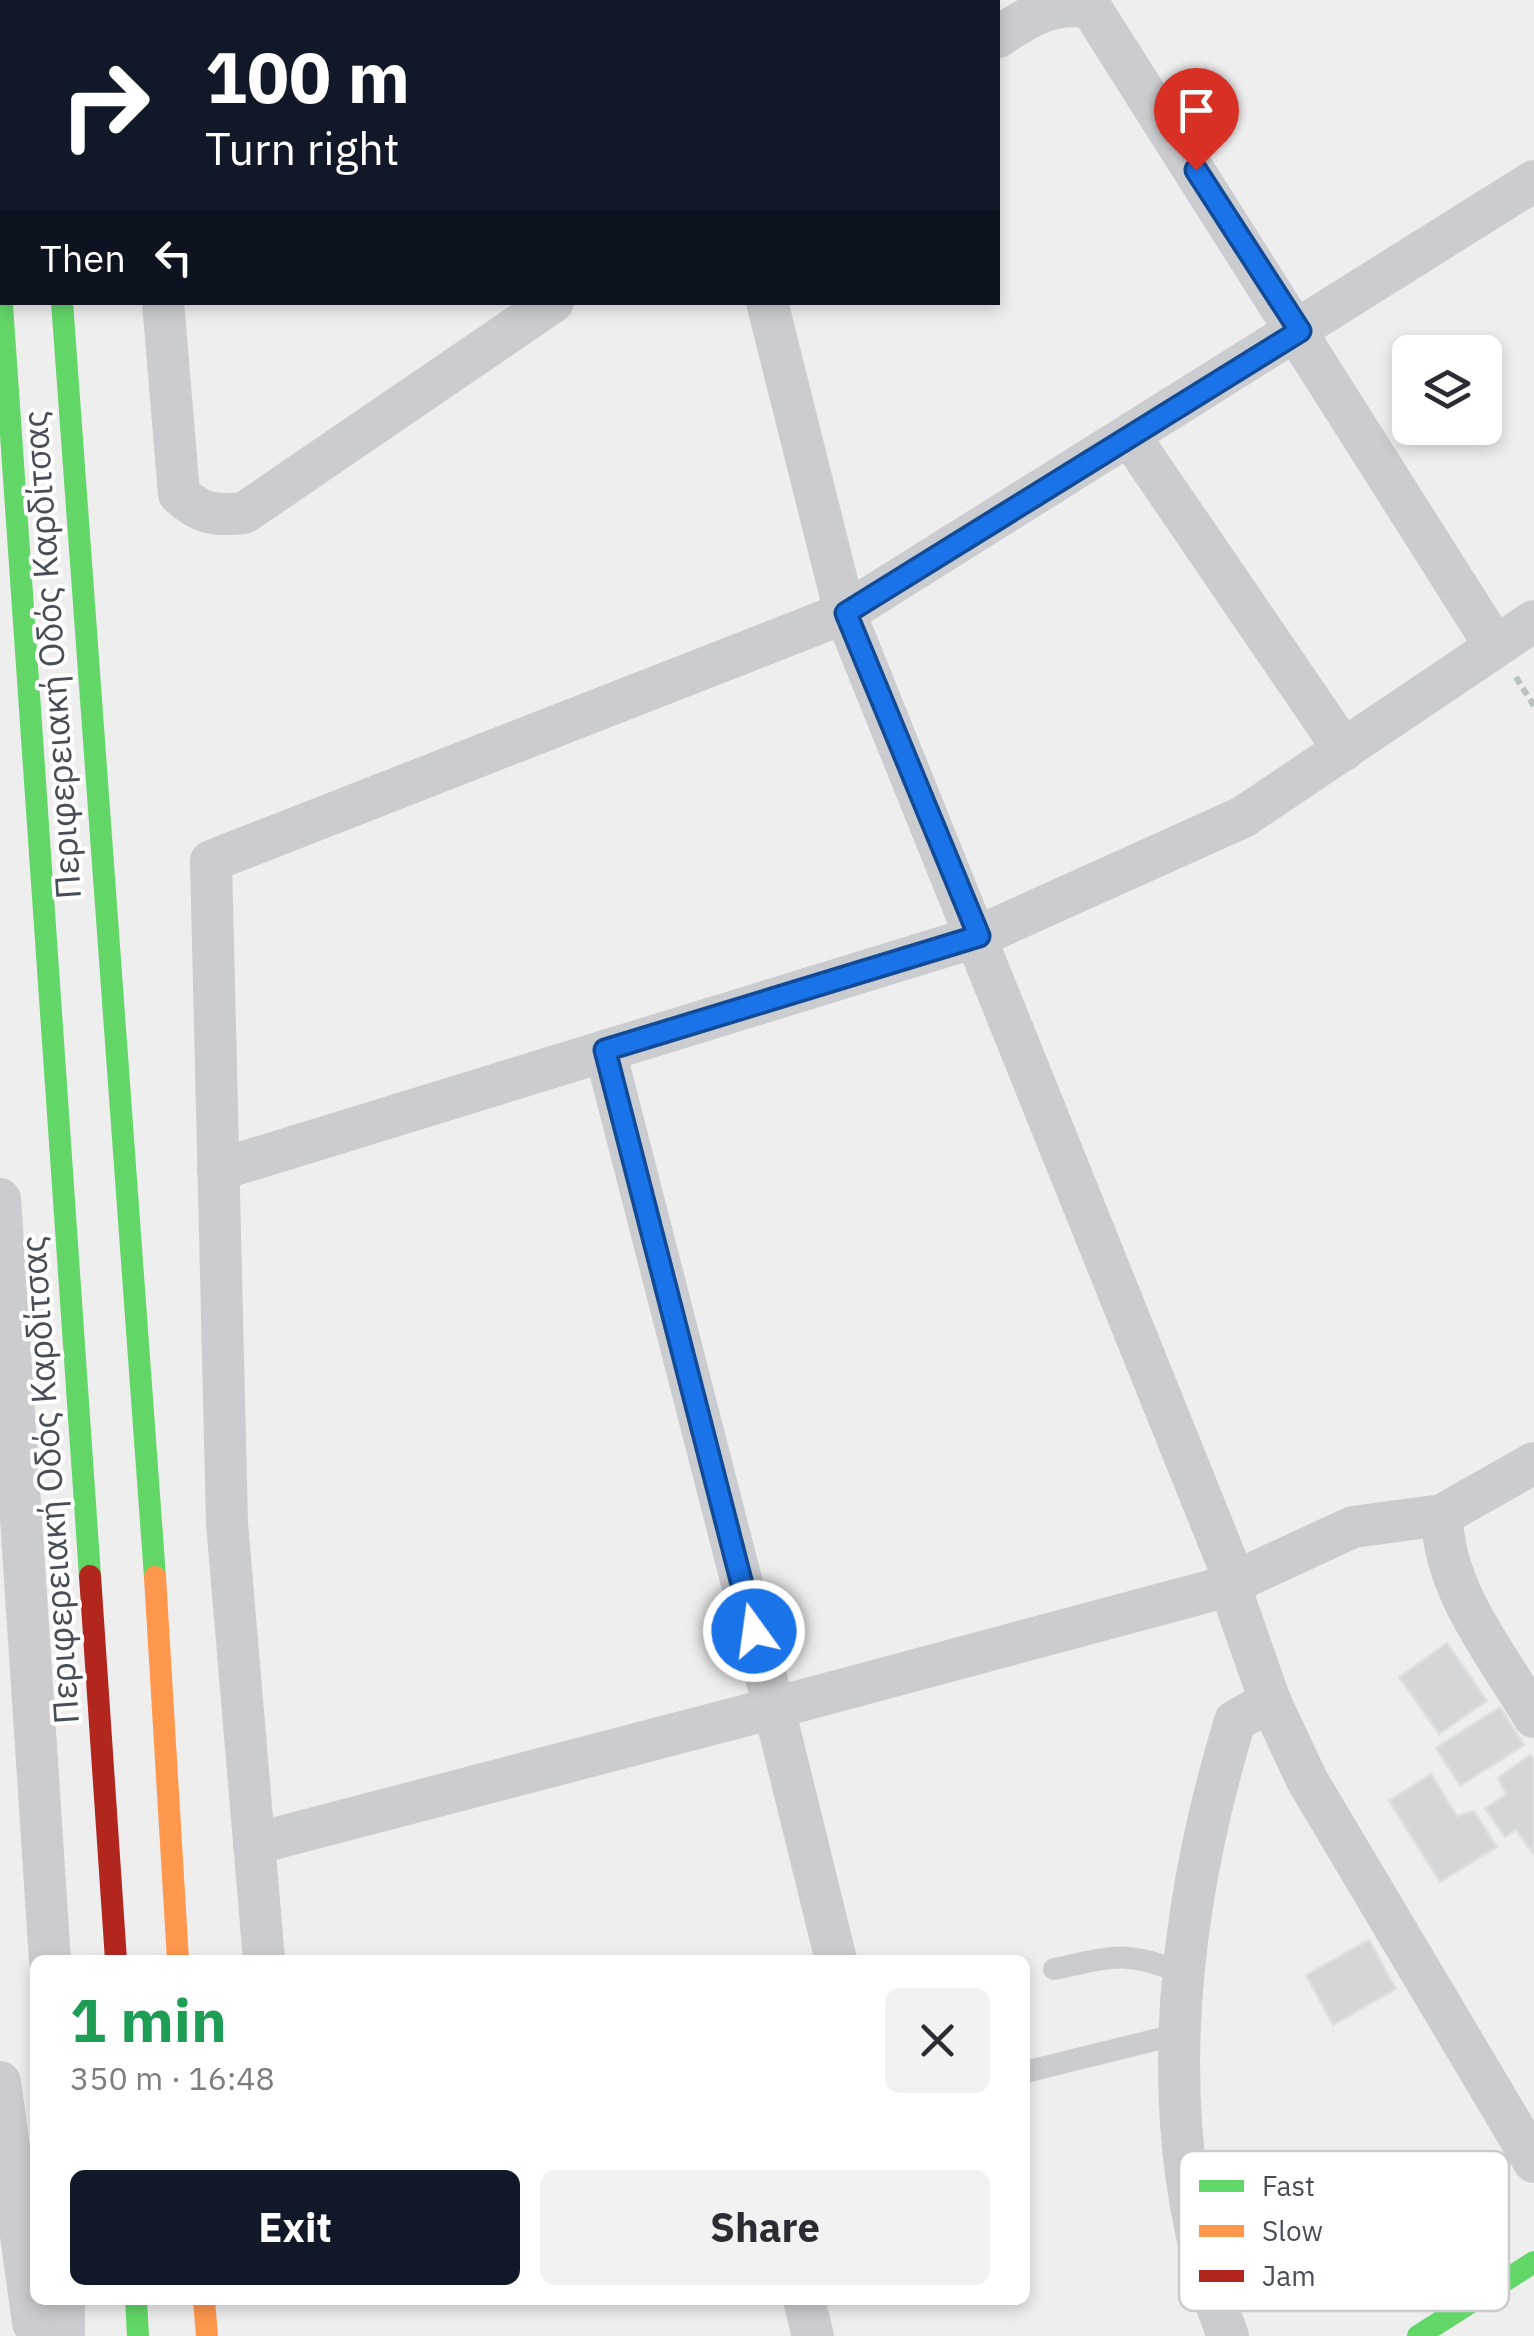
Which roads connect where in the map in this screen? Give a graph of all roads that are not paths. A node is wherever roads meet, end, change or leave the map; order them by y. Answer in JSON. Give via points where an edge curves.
{"nodes":[{"id":1,"x":1000,"y":36,"type":"edge"},
{"id":2,"x":1534,"y":181,"type":"edge"},
{"id":3,"x":2,"y":305,"type":"edge"},
{"id":4,"x":62,"y":305,"type":"edge"},
{"id":5,"x":163,"y":305,"type":"edge"},
{"id":6,"x":548,"y":305,"type":"edge"},
{"id":7,"x":768,"y":305,"type":"edge"},
{"id":8,"x":1300,"y":331,"type":"junction"},
{"id":9,"x":1131,"y":438,"type":"junction"},
{"id":10,"x":846,"y":613,"type":"junction"},
{"id":11,"x":1534,"y":621,"type":"edge"},
{"id":12,"x":1495,"y":646,"type":"junction"},
{"id":13,"x":1344,"y":750,"type":"junction"},
{"id":14,"x":979,"y":936,"type":"junction"},
{"id":15,"x":605,"y":1050,"type":"junction"},
{"id":16,"x":218,"y":1170,"type":"junction"},
{"id":17,"x":0,"y":1198,"type":"edge"},
{"id":18,"x":1534,"y":1463,"type":"edge"},
{"id":19,"x":1442,"y":1515,"type":"junction"},
{"id":20,"x":1236,"y":1584,"type":"junction"},
{"id":21,"x":1270,"y":1701,"type":"junction"},
{"id":22,"x":774,"y":1708,"type":"junction"},
{"id":23,"x":1534,"y":1717,"type":"edge"},
{"id":24,"x":254,"y":1844,"type":"junction"},
{"id":25,"x":50,"y":1955,"type":"edge"},
{"id":26,"x":116,"y":1955,"type":"edge"},
{"id":27,"x":178,"y":1955,"type":"edge"},
{"id":28,"x":264,"y":1955,"type":"edge"},
{"id":29,"x":835,"y":1955,"type":"edge"},
{"id":30,"x":1054,"y":1969,"type":"dead end"},
{"id":31,"x":1183,"y":1974,"type":"junction"},
{"id":32,"x":1180,"y":2034,"type":"junction"},
{"id":33,"x":1030,"y":2071,"type":"edge"},
{"id":34,"x":0,"y":2082,"type":"edge"},
{"id":35,"x":1189,"y":2151,"type":"edge"},
{"id":36,"x":1534,"y":2162,"type":"edge"},
{"id":37,"x":30,"y":2241,"type":"edge"},
{"id":38,"x":1534,"y":2262,"type":"edge"},
{"id":39,"x":1509,"y":2278,"type":"edge"},
{"id":40,"x":136,"y":2305,"type":"edge"},
{"id":41,"x":204,"y":2305,"type":"edge"},
{"id":42,"x":805,"y":2305,"type":"edge"},
{"id":43,"x":1220,"y":2311,"type":"edge"},
{"id":44,"x":1457,"y":2311,"type":"edge"},
{"id":45,"x":138,"y":2336,"type":"edge"},
{"id":46,"x":207,"y":2336,"type":"edge"},
{"id":47,"x":813,"y":2336,"type":"edge"},
{"id":48,"x":1228,"y":2336,"type":"edge"},
{"id":49,"x":1418,"y":2336,"type":"edge"}],
"edges":[{"from":1,"to":8,"type":"street","via":[[1031,14],[1065,3],[1092,8]]},
{"from":2,"to":8,"type":"street"},
{"from":3,"to":26,"type":"main road","name":"Περιφερειακή Οδός Καρδίτσας"},
{"from":4,"to":27,"type":"main road","name":"Περιφερειακή Οδός Καρδίτσας"},
{"from":5,"to":6,"type":"street","via":[[179,494],[198,512],[220,516],[244,513]]},
{"from":7,"to":10,"type":"street"},
{"from":8,"to":9,"type":"street"},
{"from":8,"to":12,"type":"street"},
{"from":9,"to":10,"type":"street"},
{"from":9,"to":13,"type":"street"},
{"from":10,"to":14,"type":"street"},
{"from":10,"to":16,"type":"street","via":[[211,861]]},
{"from":11,"to":12,"type":"street"},
{"from":12,"to":13,"type":"street"},
{"from":13,"to":14,"type":"street","via":[[1243,816]]},
{"from":14,"to":15,"type":"street"},
{"from":14,"to":20,"type":"street"},
{"from":15,"to":16,"type":"street"},
{"from":15,"to":22,"type":"street"},
{"from":16,"to":24,"type":"street","via":[[226,1522]]},
{"from":17,"to":25,"type":"street"},
{"from":18,"to":19,"type":"street"},
{"from":19,"to":20,"type":"street","via":[[1353,1527]]},
{"from":19,"to":23,"type":"street","via":[[1454,1583]]},
{"from":20,"to":21,"type":"street","via":[[1234,1598]]},
{"from":20,"to":22,"type":"street"},
{"from":21,"to":31,"type":"street","via":[[1235,1722],[1198,1864]]},
{"from":21,"to":36,"type":"street","via":[[1320,1805]]},
{"from":22,"to":24,"type":"street"},
{"from":22,"to":29,"type":"street"},
{"from":24,"to":28,"type":"street"},
{"from":30,"to":31,"type":"lane","via":[[1133,1956]]},
{"from":31,"to":32,"type":"street"},
{"from":32,"to":33,"type":"lane"},
{"from":32,"to":35,"type":"street"},
{"from":34,"to":37,"type":"street"},
{"from":38,"to":39,"type":"main road"},
{"from":40,"to":45,"type":"main road"},
{"from":41,"to":46,"type":"main road"},
{"from":42,"to":47,"type":"street"},
{"from":43,"to":48,"type":"street"},
{"from":44,"to":49,"type":"main road"}]}
